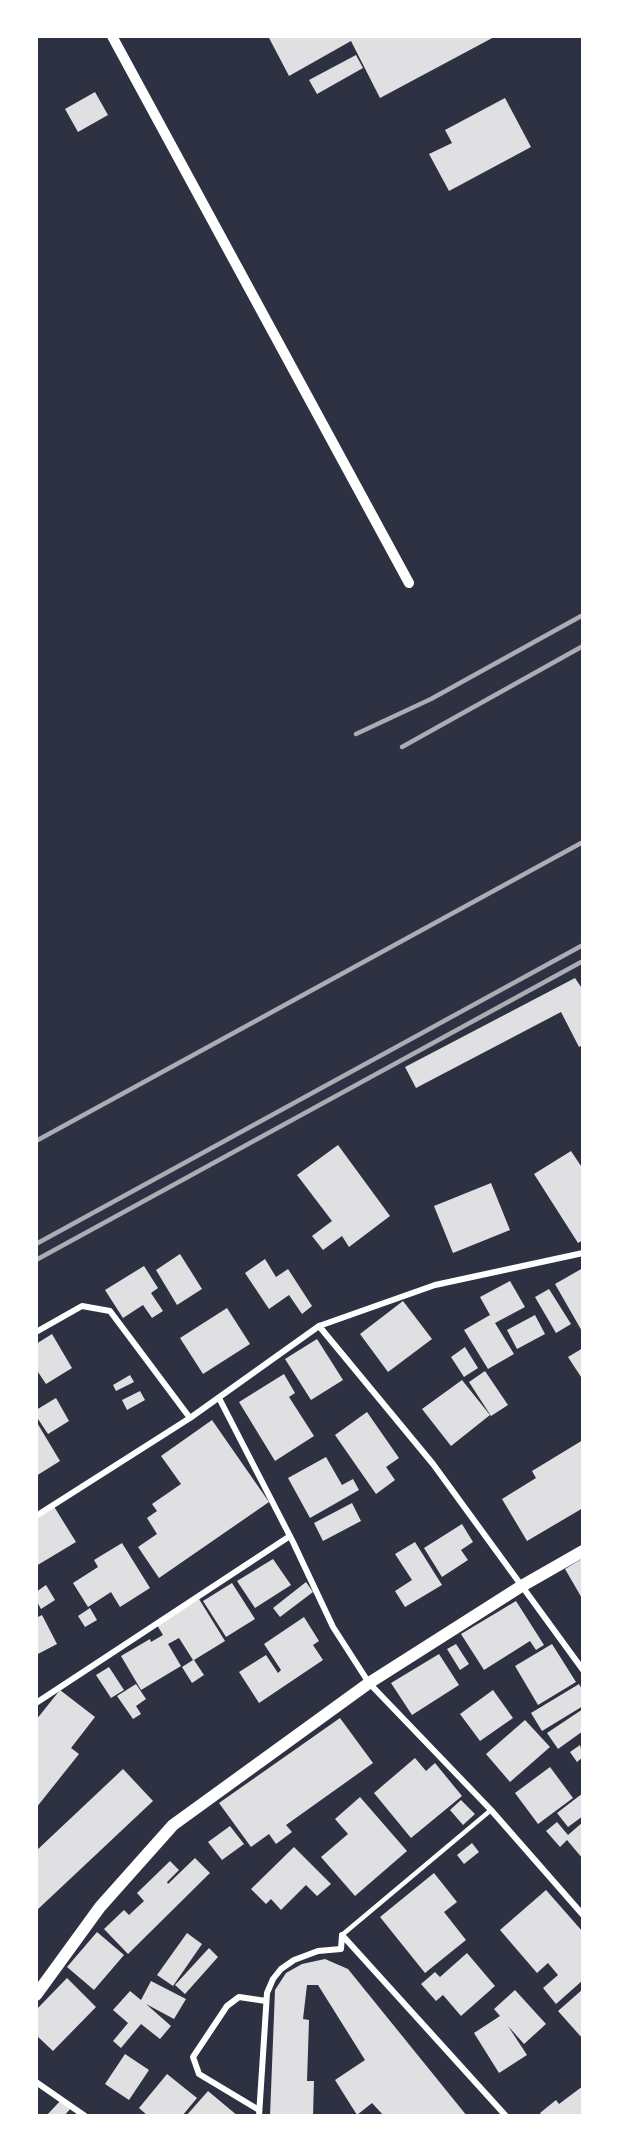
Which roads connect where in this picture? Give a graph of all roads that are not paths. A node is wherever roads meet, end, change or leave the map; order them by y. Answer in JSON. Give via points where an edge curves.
{"nodes":[{"id":1,"x":112,"y":36,"type":"edge"},
{"id":2,"x":409,"y":583,"type":"dead end"},
{"id":3,"x":583,"y":1253,"type":"edge"},
{"id":4,"x":319,"y":1326,"type":"junction"},
{"id":5,"x":36,"y":1332,"type":"edge"},
{"id":6,"x":219,"y":1398,"type":"junction"},
{"id":7,"x":190,"y":1418,"type":"junction"},
{"id":8,"x":36,"y":1516,"type":"edge"},
{"id":9,"x":290,"y":1536,"type":"junction"},
{"id":10,"x":583,"y":1551,"type":"edge"},
{"id":11,"x":520,"y":1587,"type":"junction"},
{"id":12,"x":583,"y":1670,"type":"edge"},
{"id":13,"x":369,"y":1683,"type":"junction"},
{"id":14,"x":36,"y":1703,"type":"edge"},
{"id":15,"x":491,"y":1810,"type":"junction"},
{"id":16,"x":583,"y":1916,"type":"edge"},
{"id":17,"x":342,"y":1935,"type":"junction"},
{"id":18,"x":36,"y":1995,"type":"edge"},
{"id":19,"x":266,"y":2001,"type":"junction"},
{"id":20,"x":36,"y":2082,"type":"edge"},
{"id":21,"x":259,"y":2113,"type":"edge"},
{"id":22,"x":85,"y":2116,"type":"edge"},
{"id":23,"x":506,"y":2116,"type":"edge"}],
"edges":[{"from":1,"to":2,"type":"street"},
{"from":3,"to":4,"type":"street","via":[[435,1285]]},
{"from":4,"to":6,"type":"street"},
{"from":4,"to":11,"type":"street","via":[[433,1464]]},
{"from":5,"to":7,"type":"street","via":[[82,1306],[110,1311]]},
{"from":6,"to":7,"type":"street"},
{"from":6,"to":9,"type":"street"},
{"from":7,"to":8,"type":"street"},
{"from":9,"to":13,"type":"street","via":[[333,1627]]},
{"from":9,"to":14,"type":"street"},
{"from":10,"to":11,"type":"main road"},
{"from":11,"to":12,"type":"street"},
{"from":11,"to":13,"type":"main road"},
{"from":13,"to":15,"type":"street"},
{"from":13,"to":18,"type":"main road","via":[[173,1825],[100,1908]]},
{"from":15,"to":16,"type":"street"},
{"from":15,"to":17,"type":"lane"},
{"from":17,"to":19,"type":"street","via":[[341,1948],[307,1955],[281,1969]]},
{"from":17,"to":23,"type":"street"},
{"from":19,"to":21,"type":"street"},
{"from":19,"to":21,"type":"street","via":[[239,1997],[227,2006],[193,2057],[199,2074]]},
{"from":20,"to":22,"type":"street"}]}
